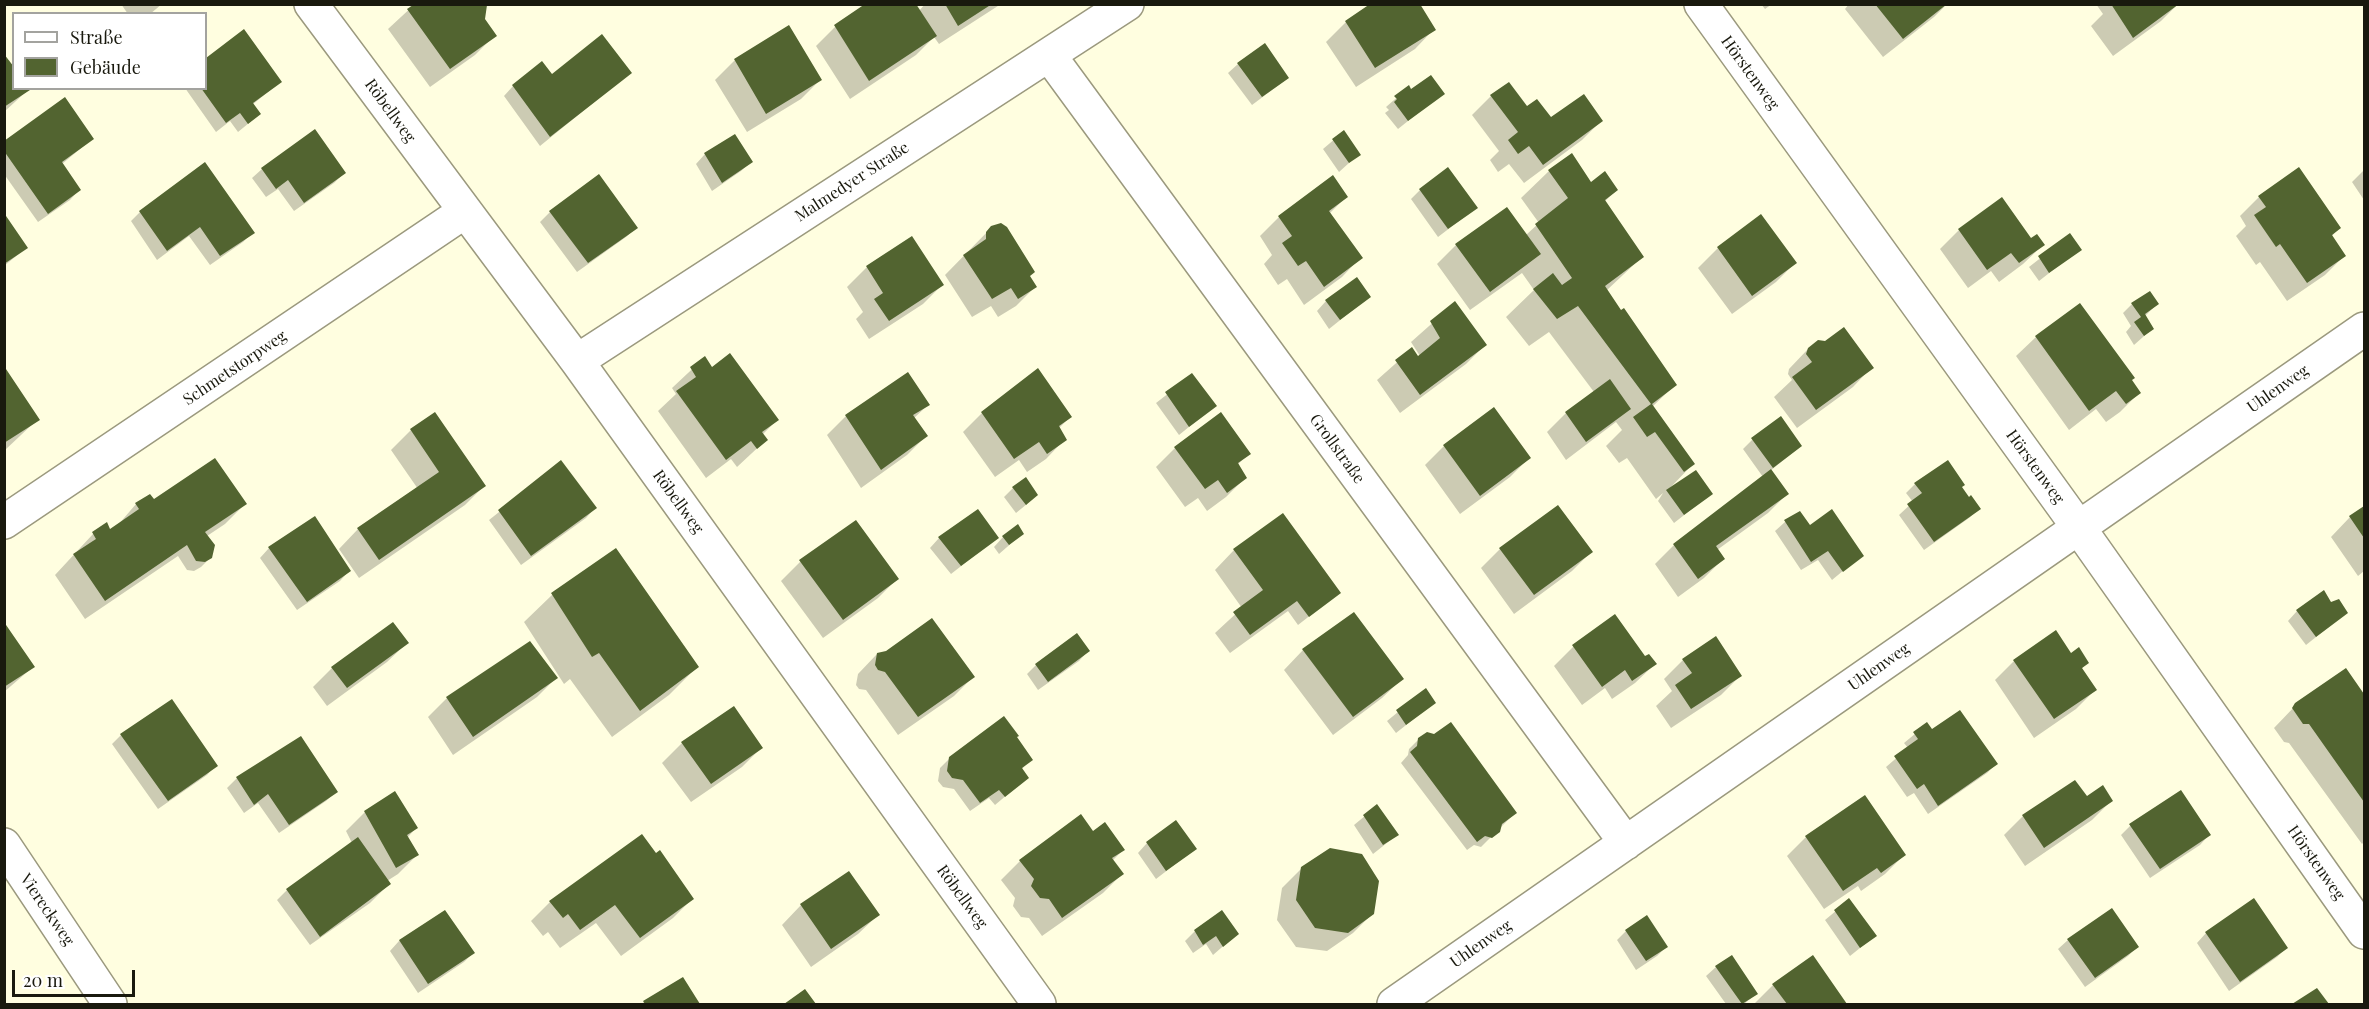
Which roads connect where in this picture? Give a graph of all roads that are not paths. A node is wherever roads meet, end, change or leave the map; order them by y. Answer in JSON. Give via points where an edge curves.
{"nodes":[{"id":1,"x":311,"y":4,"type":"edge"},
{"id":2,"x":1127,"y":4,"type":"edge"},
{"id":3,"x":1701,"y":4,"type":"edge"},
{"id":4,"x":1049,"y":55,"type":"junction"},
{"id":5,"x":464,"y":212,"type":"junction"},
{"id":6,"x":2364,"y":329,"type":"edge"},
{"id":7,"x":577,"y":361,"type":"junction"},
{"id":8,"x":4,"y":522,"type":"edge"},
{"id":9,"x":2079,"y":528,"type":"junction"},
{"id":10,"x":1626,"y":843,"type":"junction"},
{"id":11,"x":4,"y":845,"type":"edge"},
{"id":12,"x":2364,"y":932,"type":"edge"},
{"id":13,"x":110,"y":1005,"type":"edge"},
{"id":14,"x":1039,"y":1005,"type":"edge"},
{"id":15,"x":1394,"y":1005,"type":"edge"}],
"edges":[{"from":1,"to":5,"type":"street","name":"Röbellweg"},
{"from":2,"to":4,"type":"street","name":"Malmedyer Straße"},
{"from":3,"to":9,"type":"street","name":"Hörstenweg"},
{"from":4,"to":7,"type":"street","name":"Malmedyer Straße"},
{"from":4,"to":10,"type":"street","name":"Grollstraße"},
{"from":5,"to":7,"type":"street","name":"Röbellweg"},
{"from":5,"to":8,"type":"street","name":"Schmetstorpweg"},
{"from":6,"to":9,"type":"street","name":"Uhlenweg"},
{"from":7,"to":14,"type":"street","name":"Röbellweg"},
{"from":9,"to":10,"type":"street","name":"Uhlenweg"},
{"from":9,"to":12,"type":"street","name":"Hörstenweg"},
{"from":10,"to":15,"type":"street","name":"Uhlenweg"},
{"from":11,"to":13,"type":"street","name":"Viereckweg"}]}
